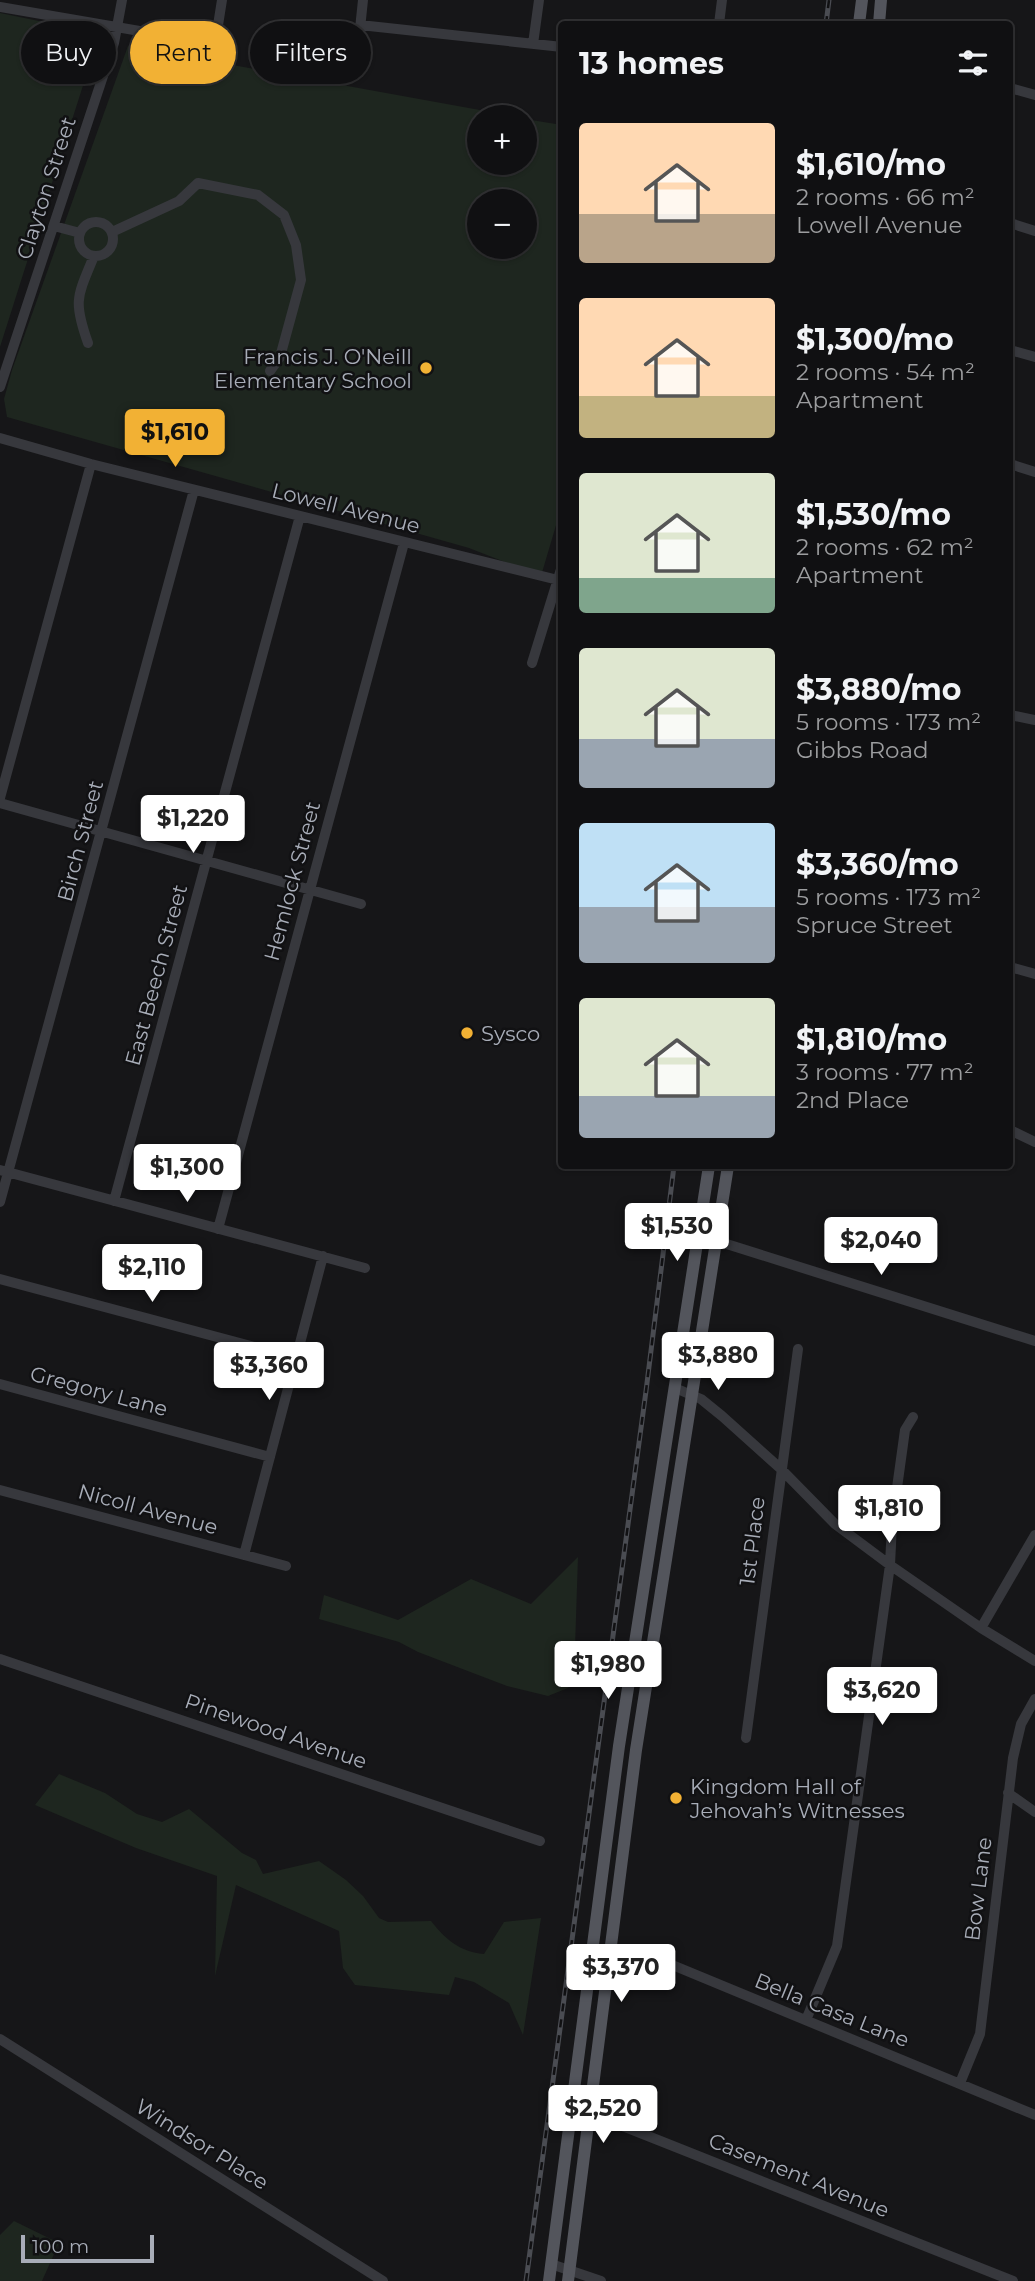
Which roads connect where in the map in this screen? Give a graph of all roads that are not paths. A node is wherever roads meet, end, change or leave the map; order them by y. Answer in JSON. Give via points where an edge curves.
{"nodes":[{"id":1,"x":122,"y":0,"type":"edge"},
{"id":2,"x":222,"y":0,"type":"edge"},
{"id":3,"x":363,"y":0,"type":"edge"},
{"id":4,"x":539,"y":0,"type":"edge"},
{"id":5,"x":722,"y":0,"type":"edge"},
{"id":6,"x":862,"y":0,"type":"edge"},
{"id":7,"x":881,"y":0,"type":"edge"},
{"id":8,"x":21,"y":5,"type":"edge"},
{"id":9,"x":0,"y":7,"type":"edge"},
{"id":10,"x":360,"y":21,"type":"edge"},
{"id":11,"x":719,"y":21,"type":"edge"},
{"id":12,"x":859,"y":21,"type":"edge"},
{"id":13,"x":878,"y":21,"type":"edge"},
{"id":14,"x":371,"y":25,"type":"edge"},
{"id":15,"x":118,"y":26,"type":"junction"},
{"id":16,"x":534,"y":44,"type":"junction"},
{"id":17,"x":558,"y":47,"type":"edge"},
{"id":18,"x":1013,"y":89,"type":"edge"},
{"id":19,"x":1035,"y":95,"type":"edge"},
{"id":20,"x":1013,"y":224,"type":"edge"},
{"id":21,"x":54,"y":226,"type":"junction"},
{"id":22,"x":1035,"y":231,"type":"edge"},
{"id":23,"x":112,"y":232,"type":"junction"},
{"id":24,"x":80,"y":233,"type":"junction"},
{"id":25,"x":94,"y":256,"type":"junction"},
{"id":26,"x":88,"y":343,"type":"dead end"},
{"id":27,"x":1013,"y":351,"type":"edge"},
{"id":28,"x":1035,"y":357,"type":"edge"},
{"id":29,"x":270,"y":371,"type":"dead end"},
{"id":30,"x":0,"y":387,"type":"edge"},
{"id":31,"x":0,"y":438,"type":"edge"},
{"id":32,"x":91,"y":464,"type":"junction"},
{"id":33,"x":1013,"y":465,"type":"edge"},
{"id":34,"x":1035,"y":472,"type":"edge"},
{"id":35,"x":194,"y":490,"type":"junction"},
{"id":36,"x":300,"y":516,"type":"junction"},
{"id":37,"x":404,"y":543,"type":"junction"},
{"id":38,"x":558,"y":580,"type":"edge"},
{"id":39,"x":558,"y":586,"type":"edge"},
{"id":40,"x":532,"y":663,"type":"dead end"},
{"id":41,"x":1013,"y":716,"type":"edge"},
{"id":42,"x":1035,"y":720,"type":"edge"},
{"id":43,"x":0,"y":801,"type":"edge"},
{"id":44,"x":103,"y":832,"type":"junction"},
{"id":45,"x":207,"y":863,"type":"junction"},
{"id":46,"x":310,"y":890,"type":"junction"},
{"id":47,"x":361,"y":904,"type":"dead end"},
{"id":48,"x":1013,"y":968,"type":"edge"},
{"id":49,"x":1035,"y":974,"type":"edge"},
{"id":50,"x":1013,"y":1131,"type":"edge"},
{"id":51,"x":1035,"y":1142,"type":"edge"},
{"id":52,"x":709,"y":1169,"type":"edge"},
{"id":53,"x":729,"y":1169,"type":"edge"},
{"id":54,"x":4,"y":1171,"type":"edge"},
{"id":55,"x":114,"y":1201,"type":"junction"},
{"id":56,"x":0,"y":1202,"type":"edge"},
{"id":57,"x":218,"y":1228,"type":"junction"},
{"id":58,"x":698,"y":1235,"type":"junction"},
{"id":59,"x":718,"y":1241,"type":"junction"},
{"id":60,"x":323,"y":1256,"type":"junction"},
{"id":61,"x":365,"y":1268,"type":"dead end"},
{"id":62,"x":0,"y":1279,"type":"edge"},
{"id":63,"x":1035,"y":1341,"type":"edge"},
{"id":64,"x":798,"y":1349,"type":"dead end"},
{"id":65,"x":296,"y":1358,"type":"junction"},
{"id":66,"x":0,"y":1384,"type":"edge"},
{"id":67,"x":675,"y":1388,"type":"junction"},
{"id":68,"x":693,"y":1395,"type":"junction"},
{"id":69,"x":913,"y":1417,"type":"dead end"},
{"id":70,"x":270,"y":1457,"type":"junction"},
{"id":71,"x":781,"y":1469,"type":"junction"},
{"id":72,"x":0,"y":1490,"type":"edge"},
{"id":73,"x":1035,"y":1535,"type":"edge"},
{"id":74,"x":244,"y":1555,"type":"junction"},
{"id":75,"x":890,"y":1565,"type":"junction"},
{"id":76,"x":286,"y":1566,"type":"dead end"},
{"id":77,"x":981,"y":1628,"type":"junction"},
{"id":78,"x":0,"y":1659,"type":"edge"},
{"id":79,"x":1035,"y":1661,"type":"edge"},
{"id":80,"x":1035,"y":1699,"type":"edge"},
{"id":81,"x":746,"y":1738,"type":"dead end"},
{"id":82,"x":1008,"y":1793,"type":"junction"},
{"id":83,"x":1035,"y":1812,"type":"edge"},
{"id":84,"x":540,"y":1840,"type":"dead end"},
{"id":85,"x":611,"y":1949,"type":"junction"},
{"id":86,"x":806,"y":2020,"type":"junction"},
{"id":87,"x":0,"y":2039,"type":"edge"},
{"id":88,"x":960,"y":2083,"type":"junction"},
{"id":89,"x":571,"y":2108,"type":"junction"},
{"id":90,"x":590,"y":2113,"type":"junction"},
{"id":91,"x":1035,"y":2115,"type":"edge"},
{"id":92,"x":551,"y":2264,"type":"junction"},
{"id":93,"x":569,"y":2275,"type":"edge"},
{"id":94,"x":383,"y":2281,"type":"edge"},
{"id":95,"x":549,"y":2281,"type":"edge"},
{"id":96,"x":601,"y":2281,"type":"edge"},
{"id":97,"x":1013,"y":2281,"type":"edge"}],
"edges":[{"from":1,"to":15,"type":"street","name":"Clayton Street"},
{"from":2,"to":15,"type":"street","via":[[215,44]]},
{"from":3,"to":10,"type":"street"},
{"from":4,"to":16,"type":"street"},
{"from":5,"to":11,"type":"street"},
{"from":6,"to":12,"type":"main road"},
{"from":7,"to":13,"type":"main road"},
{"from":8,"to":9,"type":"street"},
{"from":8,"to":15,"type":"street"},
{"from":14,"to":16,"type":"street"},
{"from":15,"to":21,"type":"street","name":"Clayton Street"},
{"from":16,"to":17,"type":"street"},
{"from":18,"to":19,"type":"street"},
{"from":20,"to":22,"type":"street"},
{"from":21,"to":24,"type":"street"},
{"from":21,"to":30,"type":"street","name":"Clayton Street"},
{"from":23,"to":24,"type":"street","via":[[95,222]]},
{"from":23,"to":25,"type":"street","via":[[108,251]]},
{"from":23,"to":29,"type":"street","via":[[179,201],[198,183],[258,195],[284,215],[296,245],[301,280],[280,357]]},
{"from":24,"to":25,"type":"street","via":[[81,248]]},
{"from":25,"to":26,"type":"street","via":[[77,303]]},
{"from":27,"to":28,"type":"street"},
{"from":31,"to":32,"type":"street","name":"Lowell Avenue"},
{"from":32,"to":35,"type":"street","name":"Lowell Avenue"},
{"from":32,"to":43,"type":"street"},
{"from":33,"to":34,"type":"street"},
{"from":35,"to":36,"type":"street","name":"Lowell Avenue"},
{"from":35,"to":44,"type":"street","name":"Birch Street"},
{"from":36,"to":37,"type":"street","name":"Lowell Avenue"},
{"from":36,"to":45,"type":"street","name":"East Beech Street"},
{"from":37,"to":38,"type":"street","name":"Lowell Avenue"},
{"from":37,"to":46,"type":"street","name":"Hemlock Street"},
{"from":39,"to":40,"type":"street"},
{"from":41,"to":42,"type":"street"},
{"from":43,"to":44,"type":"street"},
{"from":44,"to":45,"type":"street"},
{"from":44,"to":54,"type":"street","name":"Birch Street"},
{"from":45,"to":46,"type":"street"},
{"from":45,"to":55,"type":"street","name":"East Beech Street"},
{"from":46,"to":47,"type":"street"},
{"from":46,"to":57,"type":"street","name":"Hemlock Street"},
{"from":48,"to":49,"type":"street"},
{"from":50,"to":51,"type":"street"},
{"from":52,"to":58,"type":"main road"},
{"from":53,"to":59,"type":"main road"},
{"from":54,"to":55,"type":"street"},
{"from":54,"to":56,"type":"street","name":"Birch Street"},
{"from":55,"to":57,"type":"street"},
{"from":57,"to":60,"type":"street"},
{"from":58,"to":59,"type":"street"},
{"from":58,"to":67,"type":"main road"},
{"from":59,"to":63,"type":"street"},
{"from":59,"to":68,"type":"main road"},
{"from":60,"to":61,"type":"street"},
{"from":60,"to":65,"type":"street"},
{"from":62,"to":65,"type":"street"},
{"from":64,"to":71,"type":"street","name":"1st Place"},
{"from":65,"to":70,"type":"street"},
{"from":66,"to":70,"type":"street","name":"Gregory Lane"},
{"from":67,"to":68,"type":"street"},
{"from":67,"to":89,"type":"main road","via":[[619,1745]]},
{"from":68,"to":71,"type":"street"},
{"from":68,"to":85,"type":"main road","via":[[650,1657]]},
{"from":69,"to":75,"type":"street","via":[[905,1430]]},
{"from":70,"to":74,"type":"street"},
{"from":71,"to":75,"type":"street","via":[[835,1524]]},
{"from":71,"to":81,"type":"street","name":"1st Place"},
{"from":72,"to":74,"type":"street","name":"Nicoll Avenue"},
{"from":73,"to":77,"type":"street"},
{"from":74,"to":76,"type":"street","name":"Nicoll Avenue"},
{"from":75,"to":77,"type":"street"},
{"from":75,"to":86,"type":"street","via":[[836,1946]]},
{"from":77,"to":79,"type":"street"},
{"from":78,"to":84,"type":"street","name":"Pinewood Avenue"},
{"from":80,"to":82,"type":"street","name":"Bow Lane","via":[[1021,1724]]},
{"from":82,"to":83,"type":"street"},
{"from":82,"to":88,"type":"street","name":"Bow Lane","via":[[980,2034]]},
{"from":85,"to":86,"type":"street","name":"Bella Casa Lane","via":[[653,1957]]},
{"from":85,"to":90,"type":"main road"},
{"from":86,"to":88,"type":"street","name":"Bella Casa Lane"},
{"from":87,"to":94,"type":"street","name":"Windsor Place"},
{"from":88,"to":91,"type":"street","name":"Bella Casa Lane"},
{"from":89,"to":90,"type":"street","name":"Casement Avenue"},
{"from":89,"to":92,"type":"main road"},
{"from":90,"to":93,"type":"main road"},
{"from":90,"to":97,"type":"street","name":"Casement Avenue"},
{"from":92,"to":93,"type":"street"},
{"from":92,"to":95,"type":"main road"},
{"from":93,"to":96,"type":"street"}]}
